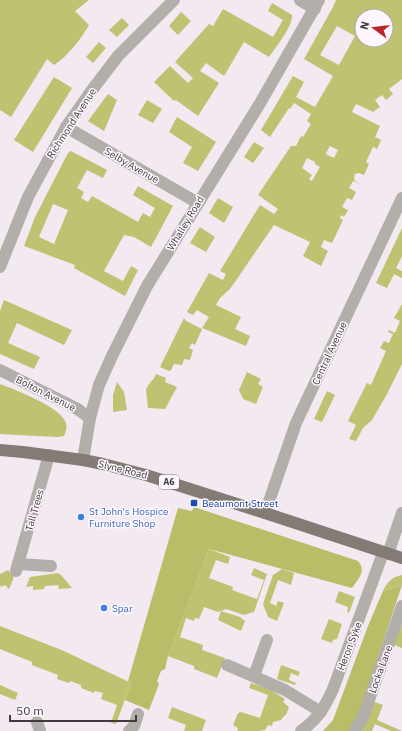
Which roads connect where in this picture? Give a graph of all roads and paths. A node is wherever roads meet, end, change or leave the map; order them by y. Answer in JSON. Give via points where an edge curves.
{"nodes":[{"id":1,"x":174,"y":0,"type":"edge"},
{"id":2,"x":300,"y":0,"type":"edge"},
{"id":3,"x":317,"y":5,"type":"edge"},
{"id":4,"x":66,"y":127,"type":"junction"},
{"id":5,"x":402,"y":198,"type":"edge"},
{"id":6,"x":198,"y":203,"type":"junction"},
{"id":7,"x":0,"y":267,"type":"edge"},
{"id":8,"x":0,"y":370,"type":"edge"},
{"id":9,"x":90,"y":418,"type":"junction"},
{"id":10,"x":0,"y":450,"type":"edge"},
{"id":11,"x":49,"y":455,"type":"junction"},
{"id":12,"x":83,"y":460,"type":"junction"},
{"id":13,"x":265,"y":512,"type":"junction"},
{"id":14,"x":402,"y":513,"type":"edge"},
{"id":15,"x":385,"y":554,"type":"junction"},
{"id":16,"x":402,"y":558,"type":"edge"},
{"id":17,"x":51,"y":566,"type":"dead end"},
{"id":18,"x":402,"y":606,"type":"edge"},
{"id":19,"x":267,"y":640,"type":"dead end"},
{"id":20,"x":227,"y":665,"type":"dead end"},
{"id":21,"x":254,"y":676,"type":"junction"},
{"id":22,"x":321,"y":712,"type":"junction"},
{"id":23,"x":138,"y":714,"type":"dead end"},
{"id":24,"x":129,"y":731,"type":"edge"},
{"id":25,"x":301,"y":731,"type":"edge"},
{"id":26,"x":355,"y":731,"type":"edge"}],
"edges":[{"from":1,"to":4,"type":"street","name":"Richmond Avenue","via":[[118,56]]},
{"from":2,"to":3,"type":"street"},
{"from":3,"to":6,"type":"street","name":"Whalley Road"},
{"from":4,"to":6,"type":"street","name":"Selby Avenue"},
{"from":4,"to":7,"type":"street","name":"Richmond Avenue","via":[[28,197]]},
{"from":5,"to":13,"type":"street","name":"Central Avenue","via":[[296,423]]},
{"from":6,"to":9,"type":"street","name":"Whalley Road","via":[[148,285],[112,356],[99,385]]},
{"from":8,"to":9,"type":"street","name":"Bolton Avenue","via":[[76,408]]},
{"from":9,"to":12,"type":"street","name":"Whalley Road"},
{"from":10,"to":11,"type":"main road","name":"Slyne Road","number":"A6"},
{"from":11,"to":12,"type":"main road","name":"Slyne Road","number":"A6"},
{"from":11,"to":17,"type":"street","name":"Tall Trees","via":[[18,567]]},
{"from":12,"to":13,"type":"main road","name":"Slyne Road","number":"A6","via":[[160,479]]},
{"from":13,"to":15,"type":"main road","name":"Slyne Road","number":"A6"},
{"from":14,"to":15,"type":"street"},
{"from":15,"to":16,"type":"main road","name":"Slyne Road","number":"A6"},
{"from":15,"to":22,"type":"street","name":"Heron Syke","via":[[333,690]]},
{"from":18,"to":26,"type":"street","name":"Locka Lane","via":[[363,717]]},
{"from":19,"to":21,"type":"street"},
{"from":20,"to":21,"type":"street"},
{"from":21,"to":22,"type":"street","via":[[285,690]]},
{"from":22,"to":25,"type":"street","name":"Heron Syke"},
{"from":23,"to":24,"type":"street","via":[[134,726]]}]}
